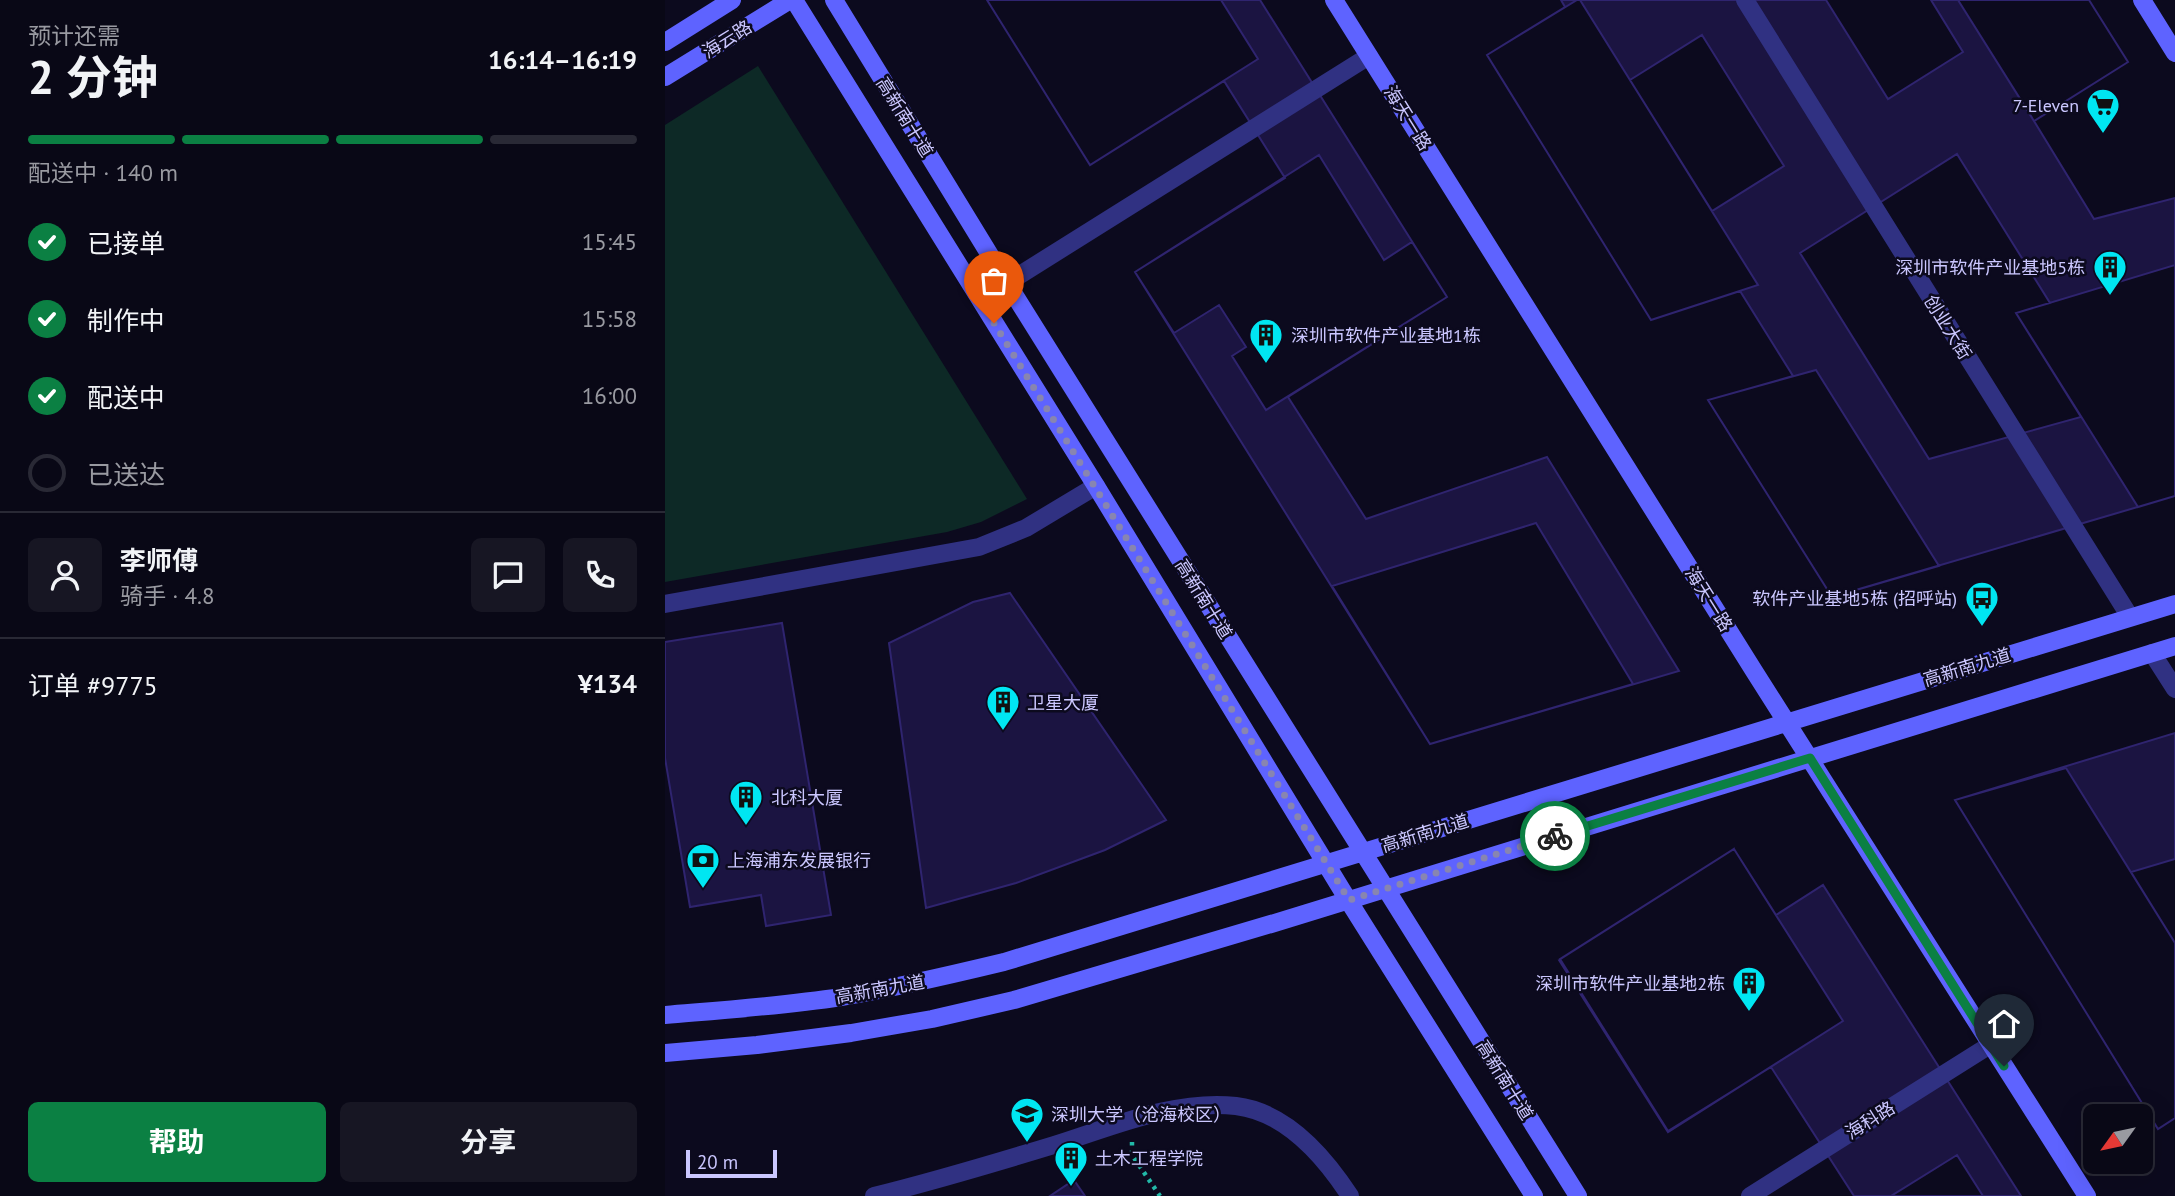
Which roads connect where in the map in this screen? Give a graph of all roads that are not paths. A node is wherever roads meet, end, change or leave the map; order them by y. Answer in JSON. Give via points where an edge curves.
{"nodes":[{"id":1,"x":732,"y":0,"type":"edge"},
{"id":2,"x":792,"y":0,"type":"edge"},
{"id":3,"x":834,"y":0,"type":"edge"},
{"id":4,"x":1334,"y":0,"type":"edge"},
{"id":5,"x":1745,"y":0,"type":"edge"},
{"id":6,"x":2142,"y":0,"type":"edge"},
{"id":7,"x":665,"y":42,"type":"edge"},
{"id":8,"x":2175,"y":53,"type":"edge"},
{"id":9,"x":1369,"y":55,"type":"junction"},
{"id":10,"x":665,"y":77,"type":"edge"},
{"id":11,"x":1007,"y":283,"type":"junction"},
{"id":12,"x":1096,"y":486,"type":"junction"},
{"id":13,"x":665,"y":604,"type":"edge"},
{"id":14,"x":2175,"y":604,"type":"edge"},
{"id":15,"x":2130,"y":617,"type":"junction"},
{"id":16,"x":2175,"y":646,"type":"edge"},
{"id":17,"x":2152,"y":653,"type":"junction"},
{"id":18,"x":2175,"y":689,"type":"edge"},
{"id":19,"x":1787,"y":722,"type":"junction"},
{"id":20,"x":1810,"y":758,"type":"junction"},
{"id":21,"x":1363,"y":852,"type":"junction"},
{"id":22,"x":1327,"y":864,"type":"junction"},
{"id":23,"x":1386,"y":889,"type":"junction"},
{"id":24,"x":1349,"y":900,"type":"junction"},
{"id":25,"x":665,"y":1015,"type":"edge"},
{"id":26,"x":1990,"y":1045,"type":"junction"},
{"id":27,"x":665,"y":1053,"type":"edge"},
{"id":28,"x":874,"y":1196,"type":"edge"},
{"id":29,"x":1350,"y":1196,"type":"edge"},
{"id":30,"x":1534,"y":1196,"type":"edge"},
{"id":31,"x":1578,"y":1196,"type":"edge"},
{"id":32,"x":1750,"y":1196,"type":"edge"},
{"id":33,"x":2087,"y":1196,"type":"edge"}],
"edges":[{"from":1,"to":7,"type":"street","name":"海云路"},
{"from":2,"to":10,"type":"street","name":"海云路"},
{"from":2,"to":12,"type":"street","name":"高新南十道"},
{"from":3,"to":11,"type":"street","name":"高新南十道"},
{"from":4,"to":9,"type":"street","name":"海天一路"},
{"from":5,"to":15,"type":"street","name":"创业大街"},
{"from":6,"to":8,"type":"street"},
{"from":9,"to":11,"type":"street"},
{"from":9,"to":19,"type":"street","name":"海天一路"},
{"from":11,"to":21,"type":"street","name":"高新南十道"},
{"from":12,"to":13,"type":"street","via":[[1025,528],[979,547]]},
{"from":12,"to":22,"type":"street","name":"高新南十道"},
{"from":14,"to":15,"type":"street","name":"高新南九道"},
{"from":15,"to":19,"type":"street","name":"高新南九道"},
{"from":16,"to":17,"type":"street"},
{"from":17,"to":18,"type":"street"},
{"from":17,"to":20,"type":"street"},
{"from":19,"to":20,"type":"street","name":"海天一路"},
{"from":19,"to":21,"type":"street","name":"高新南九道"},
{"from":20,"to":23,"type":"street"},
{"from":20,"to":26,"type":"street","name":"海天一路"},
{"from":21,"to":22,"type":"street","name":"高新南九道"},
{"from":21,"to":23,"type":"street","name":"高新南十道"},
{"from":22,"to":24,"type":"street","name":"高新南十道"},
{"from":22,"to":25,"type":"street","name":"高新南九道","via":[[1067,944],[921,982],[788,1003]]},
{"from":23,"to":24,"type":"street"},
{"from":23,"to":31,"type":"street","name":"高新南十道"},
{"from":24,"to":27,"type":"street","via":[[1077,983],[932,1019],[783,1042]]},
{"from":24,"to":30,"type":"street","name":"高新南十道"},
{"from":26,"to":32,"type":"street","name":"海科路"},
{"from":26,"to":33,"type":"street","name":"海天一路"},
{"from":28,"to":29,"type":"street","via":[[1195,1106],[1238,1106],[1274,1118],[1332,1168]]}]}
